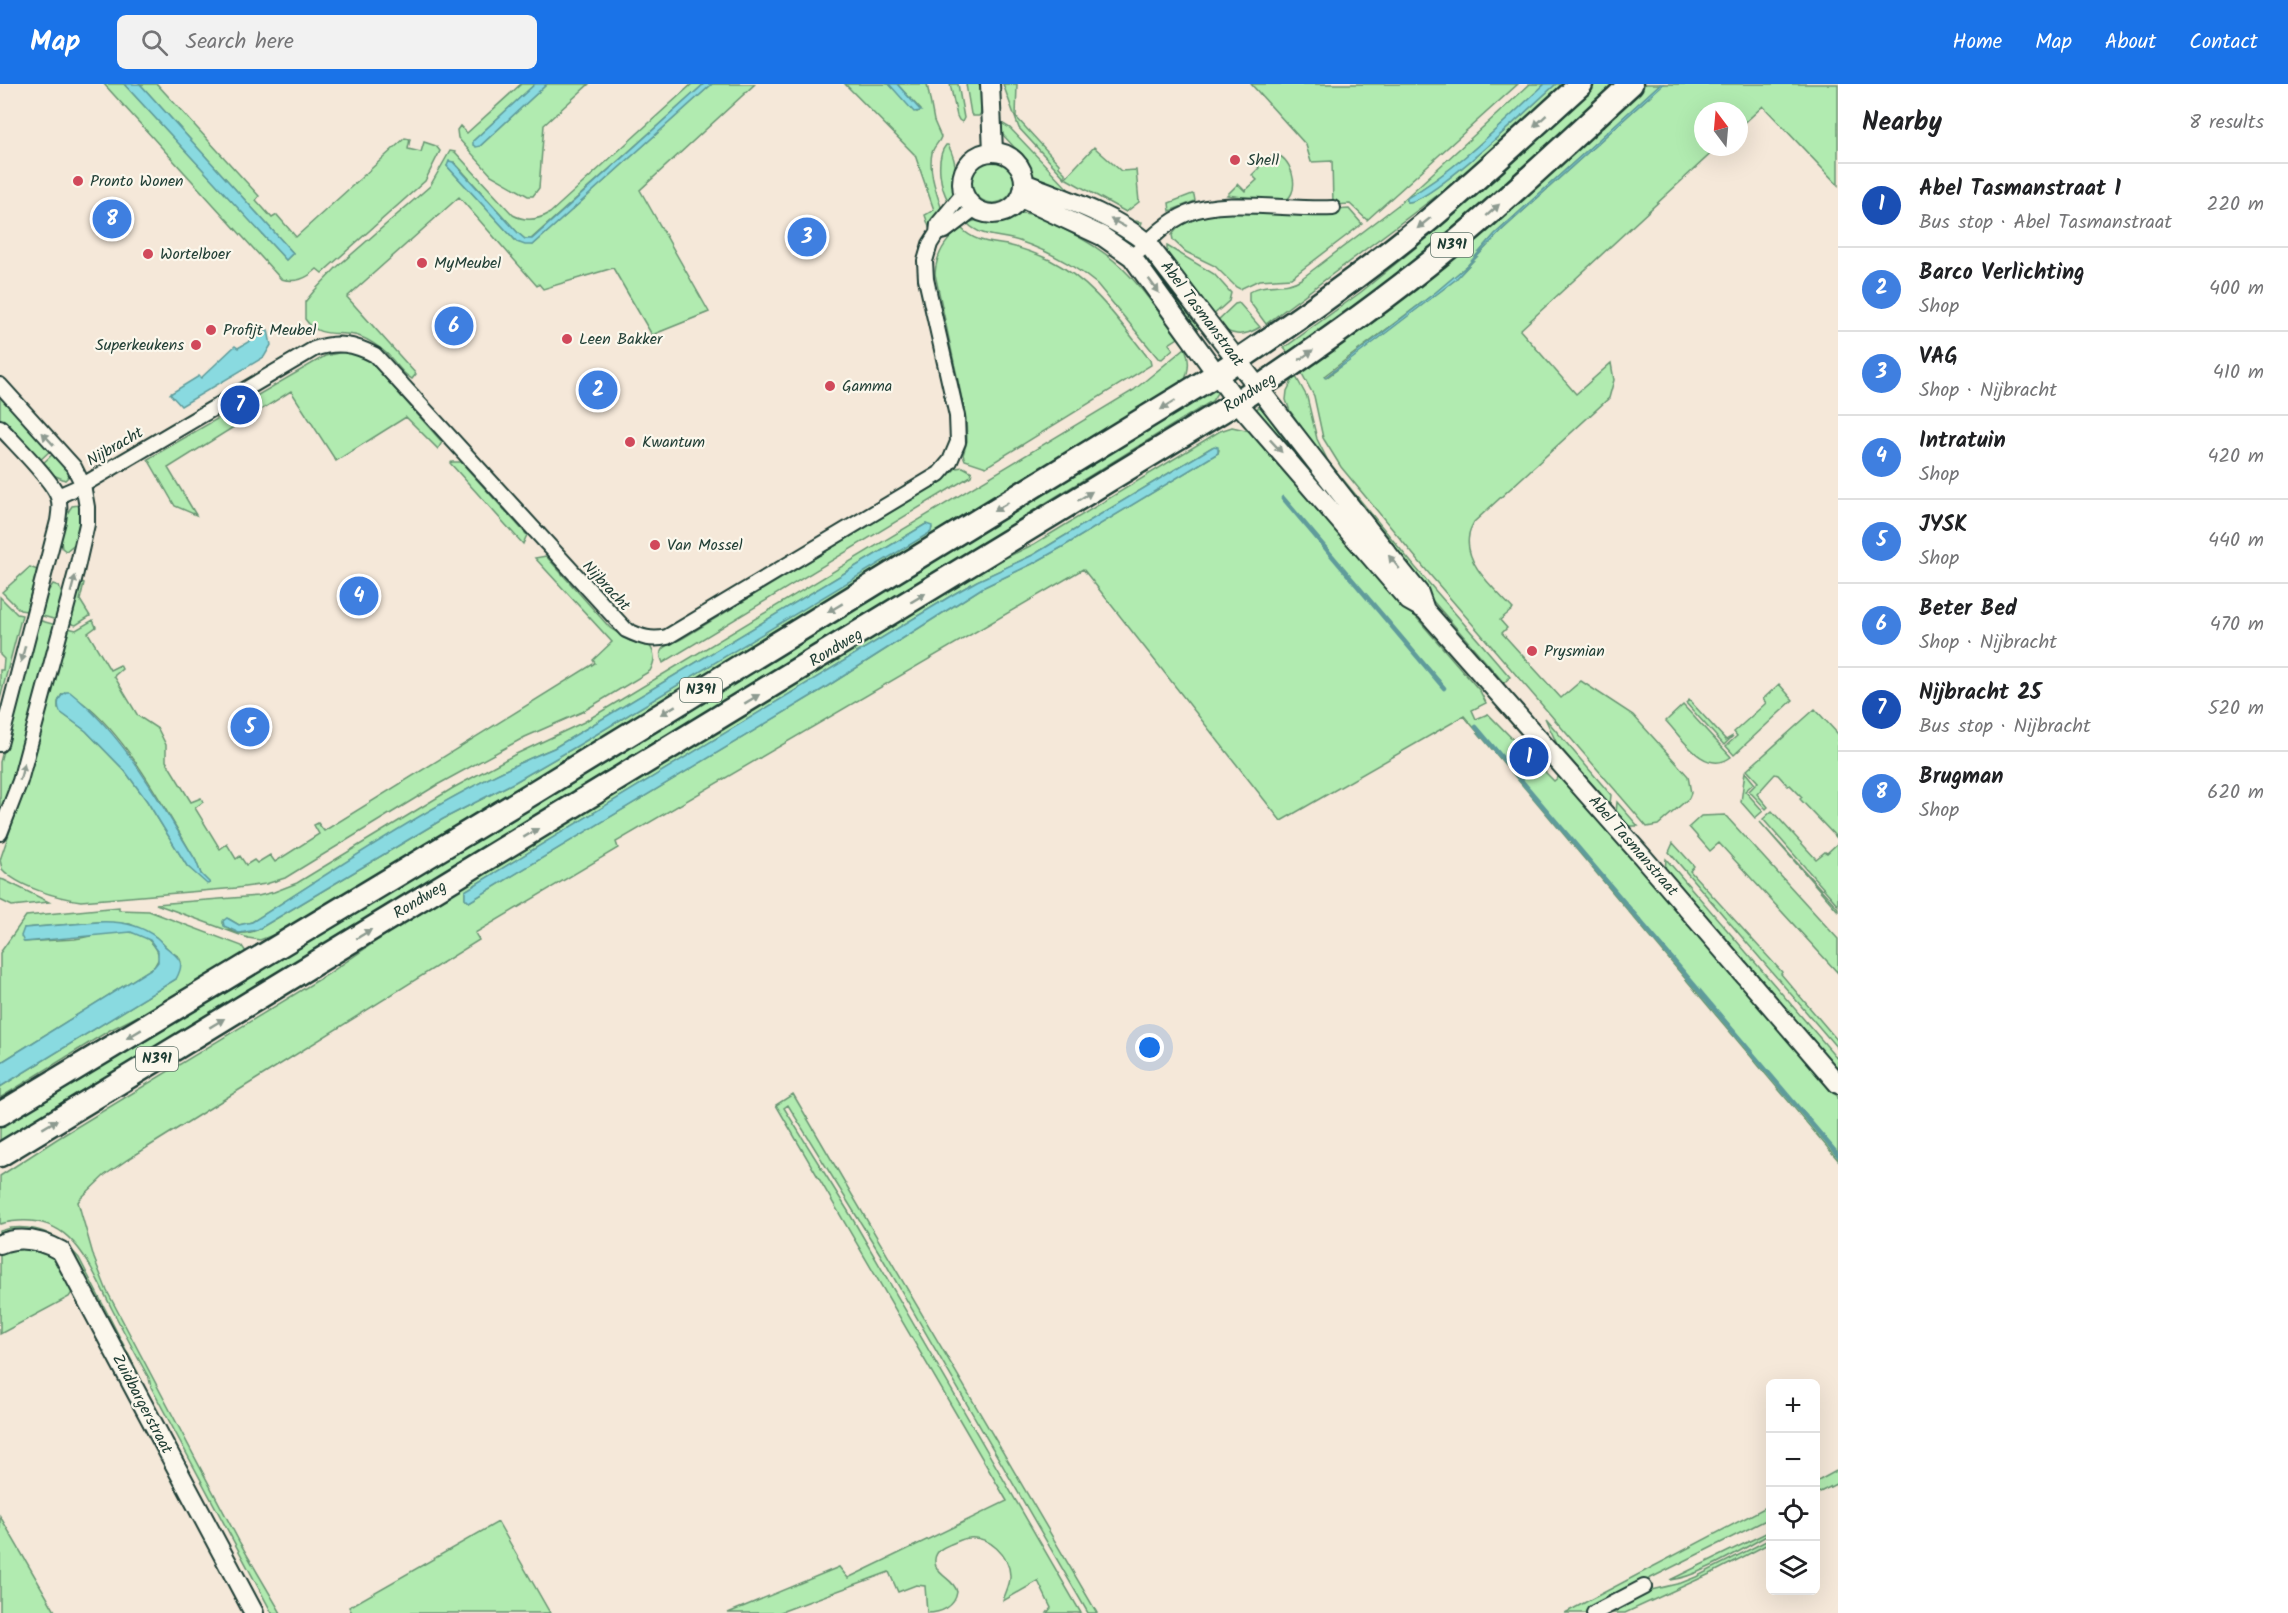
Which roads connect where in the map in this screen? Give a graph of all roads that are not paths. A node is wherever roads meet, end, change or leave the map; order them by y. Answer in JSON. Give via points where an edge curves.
{"nodes":[{"id":1,"x":990,"y":84,"type":"edge"},
{"id":2,"x":1581,"y":84,"type":"edge"},
{"id":3,"x":1631,"y":84,"type":"edge"},
{"id":4,"x":993,"y":151,"type":"junction"},
{"id":5,"x":1022,"y":190,"type":"junction"},
{"id":6,"x":969,"y":201,"type":"junction"},
{"id":7,"x":1333,"y":208,"type":"dead end"},
{"id":8,"x":1147,"y":243,"type":"junction"},
{"id":9,"x":1132,"y":257,"type":"junction"},
{"id":10,"x":1238,"y":361,"type":"junction"},
{"id":11,"x":1217,"y":374,"type":"junction"},
{"id":12,"x":0,"y":384,"type":"edge"},
{"id":13,"x":1258,"y":388,"type":"junction"},
{"id":14,"x":1237,"y":402,"type":"junction"},
{"id":15,"x":0,"y":427,"type":"edge"},
{"id":16,"x":82,"y":485,"type":"junction"},
{"id":17,"x":58,"y":495,"type":"junction"},
{"id":18,"x":1425,"y":610,"type":"junction"},
{"id":19,"x":0,"y":744,"type":"edge"},
{"id":20,"x":0,"y":833,"type":"edge"},
{"id":21,"x":1838,"y":1084,"type":"edge"},
{"id":22,"x":0,"y":1114,"type":"edge"},
{"id":23,"x":0,"y":1155,"type":"edge"},
{"id":24,"x":0,"y":1244,"type":"edge"},
{"id":25,"x":1644,"y":1587,"type":"dead end"},
{"id":26,"x":254,"y":1613,"type":"edge"},
{"id":27,"x":1594,"y":1613,"type":"edge"}],
"edges":[{"from":1,"to":4,"type":"street"},
{"from":2,"to":10,"type":"main road","name":"Rondweg","number":"N391","one_way":true,"via":[[1424,224]]},
{"from":13,"to":3,"type":"main road","name":"Rondweg","number":"N391","one_way":true,"via":[[1448,248]]},
{"from":4,"to":5,"type":"street","via":[[1011,157],[1023,173]]},
{"from":4,"to":6,"type":"street","via":[[970,161],[962,177]]},
{"from":5,"to":6,"type":"street","via":[[1011,208],[993,214]]},
{"from":8,"to":5,"type":"street","name":"Abel Tasmanstraat","one_way":true,"via":[[1109,218]]},
{"from":5,"to":9,"type":"street","name":"Abel Tasmanstraat"},
{"from":6,"to":16,"type":"street","name":"Nijbracht","via":[[938,224],[925,261],[957,416],[958,442],[950,461],[939,474],[668,637],[643,638],[626,630],[375,355],[358,346],[333,344],[314,349]]},
{"from":7,"to":8,"type":"street","via":[[1214,206],[1186,214]]},
{"from":8,"to":9,"type":"street"},
{"from":8,"to":10,"type":"street","name":"Abel Tasmanstraat"},
{"from":9,"to":11,"type":"street","name":"Abel Tasmanstraat","one_way":true},
{"from":10,"to":11,"type":"main road","name":"Rondweg","number":"N391"},
{"from":10,"to":13,"type":"street","name":"Abel Tasmanstraat"},
{"from":11,"to":14,"type":"street","name":"Abel Tasmanstraat"},
{"from":11,"to":22,"type":"main road","name":"Rondweg","number":"N391","one_way":true},
{"from":16,"to":12,"type":"street","name":"Nijbracht","one_way":true,"via":[[68,460]]},
{"from":13,"to":14,"type":"main road","name":"Rondweg","number":"N391"},
{"from":18,"to":13,"type":"street","name":"Abel Tasmanstraat","one_way":true,"via":[[1419,592]]},
{"from":14,"to":18,"type":"street","name":"Abel Tasmanstraat","one_way":true,"via":[[1409,602]]},
{"from":23,"to":14,"type":"main road","name":"Rondweg","number":"N391","one_way":true},
{"from":15,"to":17,"type":"street"},
{"from":16,"to":17,"type":"street","name":"Nijbracht"},
{"from":20,"to":16,"type":"street","name":"Nijbracht","one_way":true,"via":[[20,781],[76,572],[87,524]]},
{"from":17,"to":19,"type":"street","one_way":true,"via":[[58,521]]},
{"from":18,"to":21,"type":"street","name":"Abel Tasmanstraat"},
{"from":24,"to":26,"type":"street","name":"Zuidbargerstraat","via":[[28,1239],[45,1242],[60,1251]]},
{"from":25,"to":27,"type":"street"}]}
